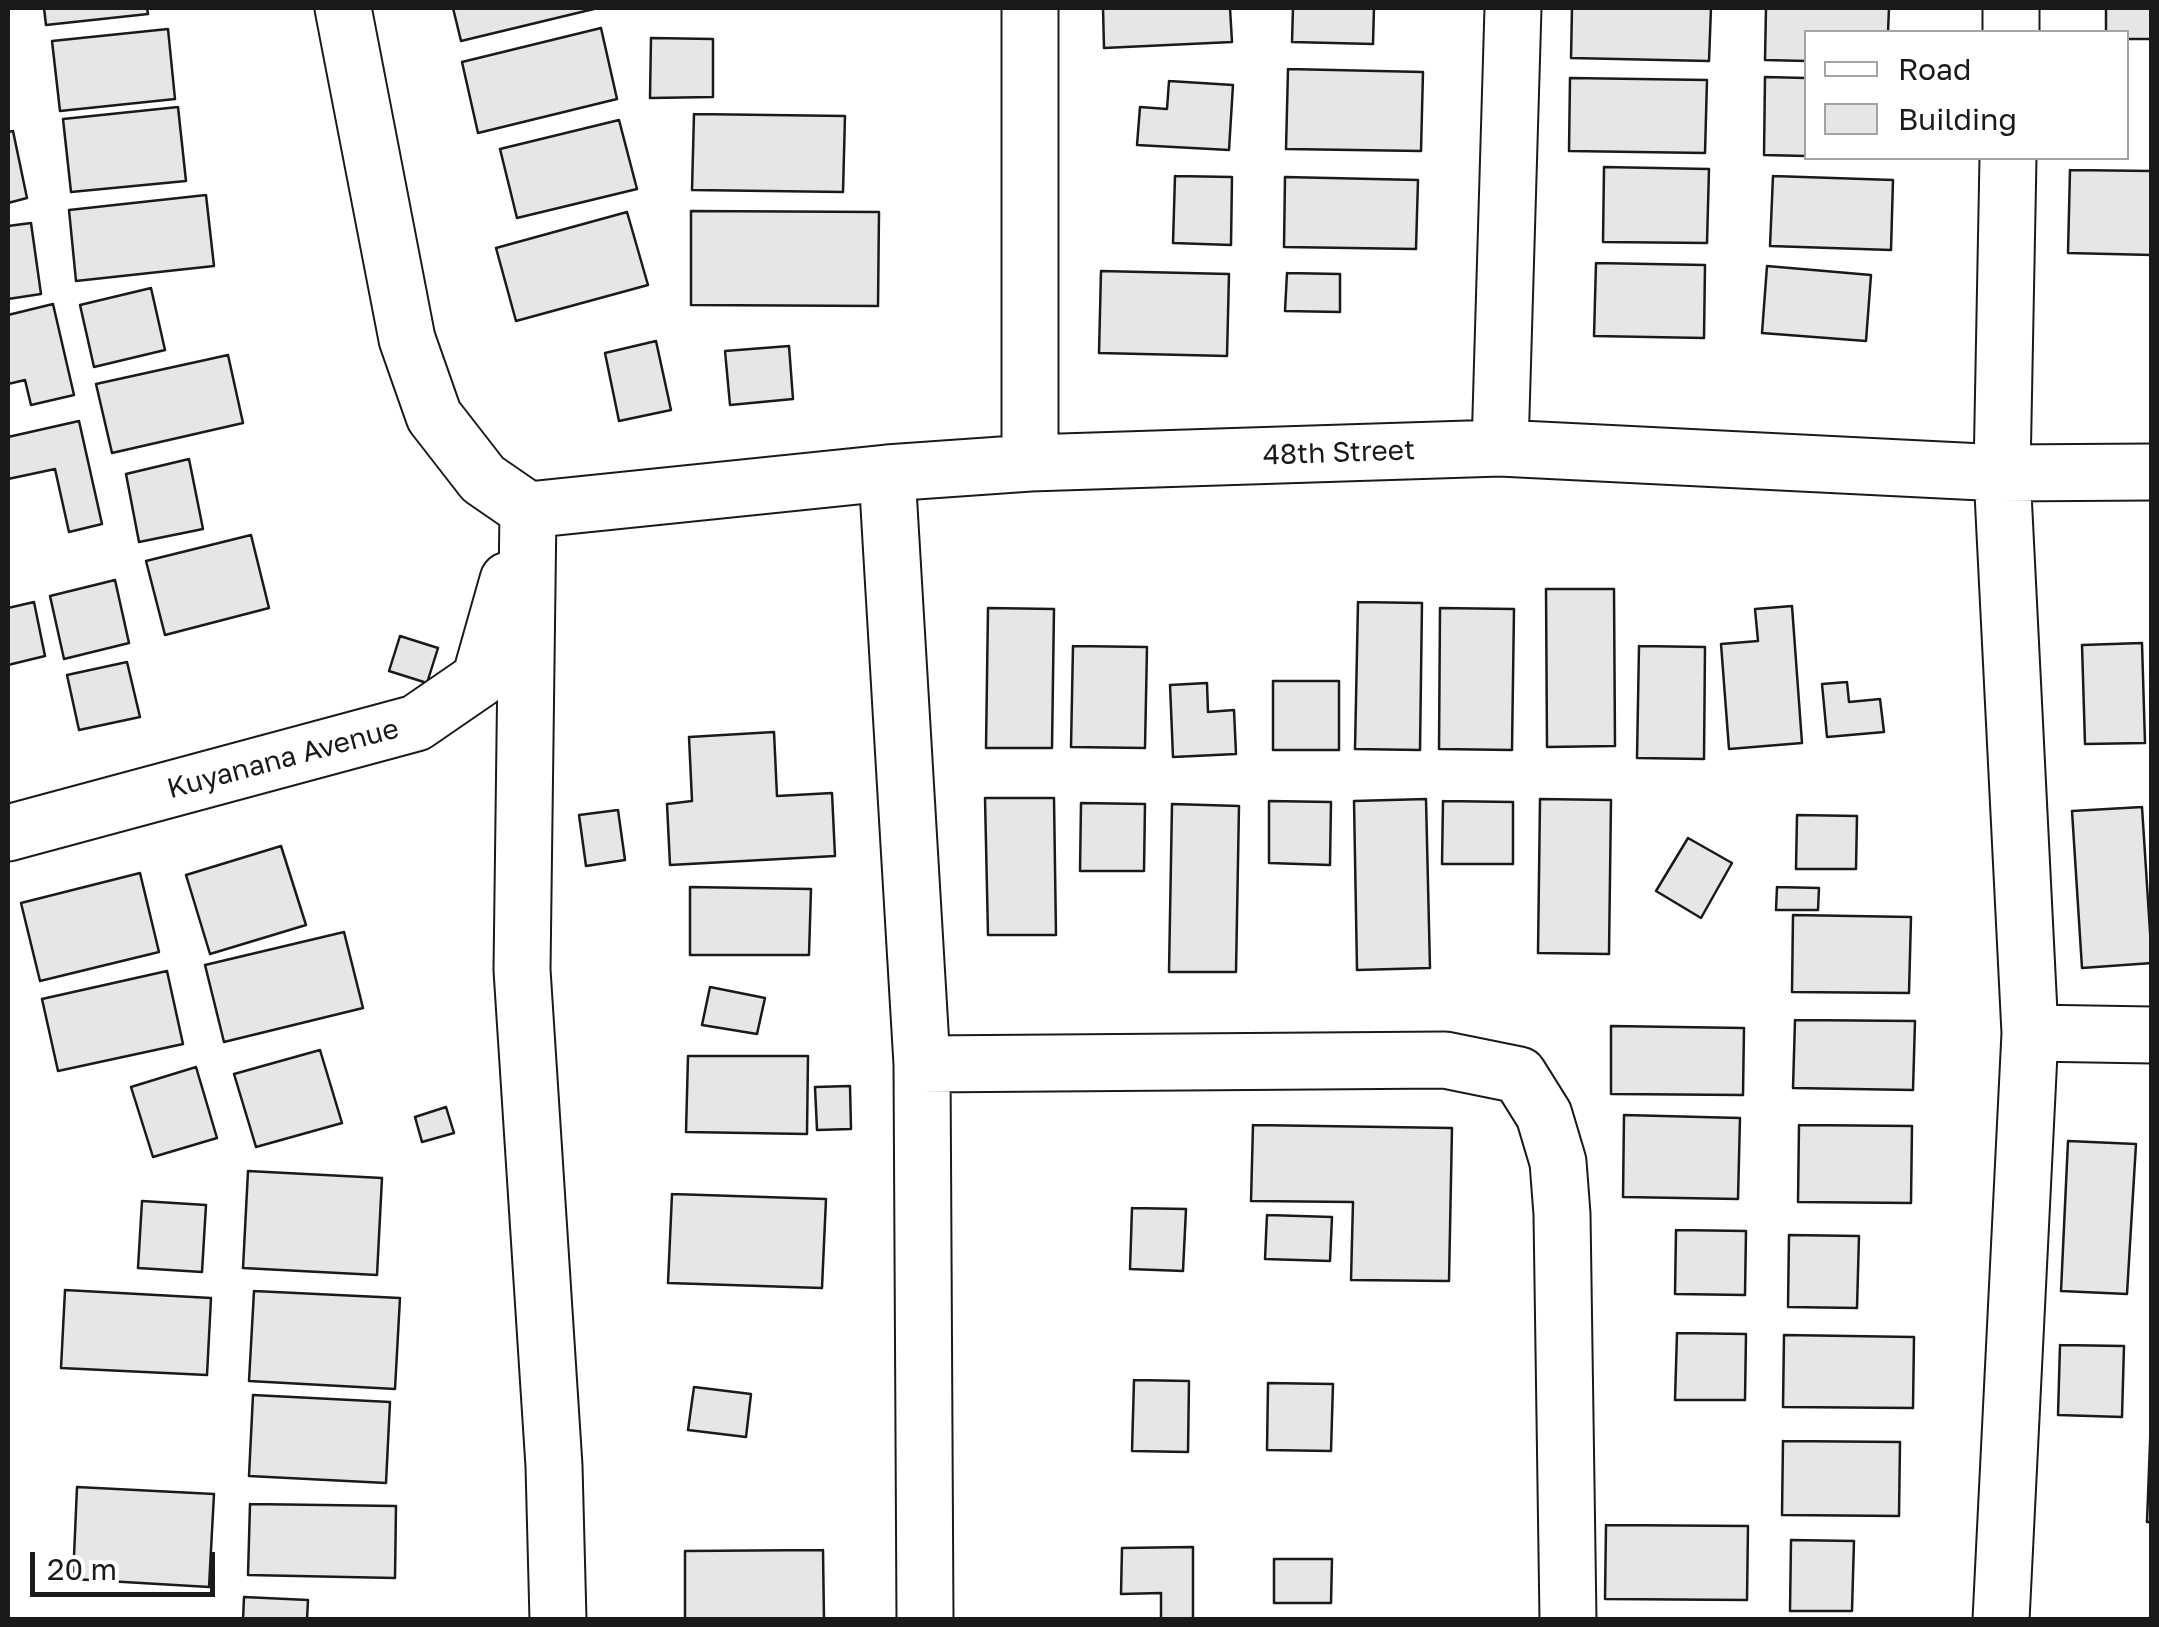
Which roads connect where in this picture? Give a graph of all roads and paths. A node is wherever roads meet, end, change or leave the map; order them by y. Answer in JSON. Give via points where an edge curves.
{"nodes":[{"id":1,"x":343,"y":8,"type":"edge"},
{"id":2,"x":1030,"y":8,"type":"edge"},
{"id":3,"x":1513,"y":8,"type":"edge"},
{"id":4,"x":2008,"y":160,"type":"edge"},
{"id":5,"x":1500,"y":448,"type":"junction"},
{"id":6,"x":1030,"y":463,"type":"junction"},
{"id":7,"x":2152,"y":472,"type":"edge"},
{"id":8,"x":2002,"y":473,"type":"junction"},
{"id":9,"x":887,"y":474,"type":"junction"},
{"id":10,"x":528,"y":510,"type":"junction"},
{"id":11,"x":8,"y":832,"type":"edge"},
{"id":12,"x":2030,"y":1033,"type":"junction"},
{"id":13,"x":2152,"y":1036,"type":"edge"},
{"id":14,"x":922,"y":1064,"type":"junction"},
{"id":15,"x":558,"y":1620,"type":"edge"},
{"id":16,"x":926,"y":1620,"type":"edge"},
{"id":17,"x":1568,"y":1620,"type":"edge"},
{"id":18,"x":2001,"y":1620,"type":"edge"}],
"edges":[{"from":1,"to":10,"type":"street","via":[[407,340],[434,416],[482,479]]},
{"from":2,"to":6,"type":"street"},
{"from":3,"to":5,"type":"street"},
{"from":4,"to":8,"type":"street"},
{"from":5,"to":6,"type":"street","name":"48th Street"},
{"from":5,"to":8,"type":"street","name":"48th Street"},
{"from":6,"to":9,"type":"street","name":"48th Street"},
{"from":7,"to":8,"type":"street","name":"48th Street"},
{"from":8,"to":12,"type":"street"},
{"from":9,"to":10,"type":"street","name":"48th Street"},
{"from":9,"to":14,"type":"street"},
{"from":10,"to":11,"type":"street","name":"Kuyanana Avenue","via":[[480,679],[416,723]]},
{"from":10,"to":15,"type":"street","via":[[522,970]]},
{"from":12,"to":13,"type":"street"},
{"from":12,"to":18,"type":"street"},
{"from":14,"to":16,"type":"street"},
{"from":14,"to":17,"type":"street","via":[[1444,1060],[1519,1075],[1544,1115],[1558,1162]]}]}
